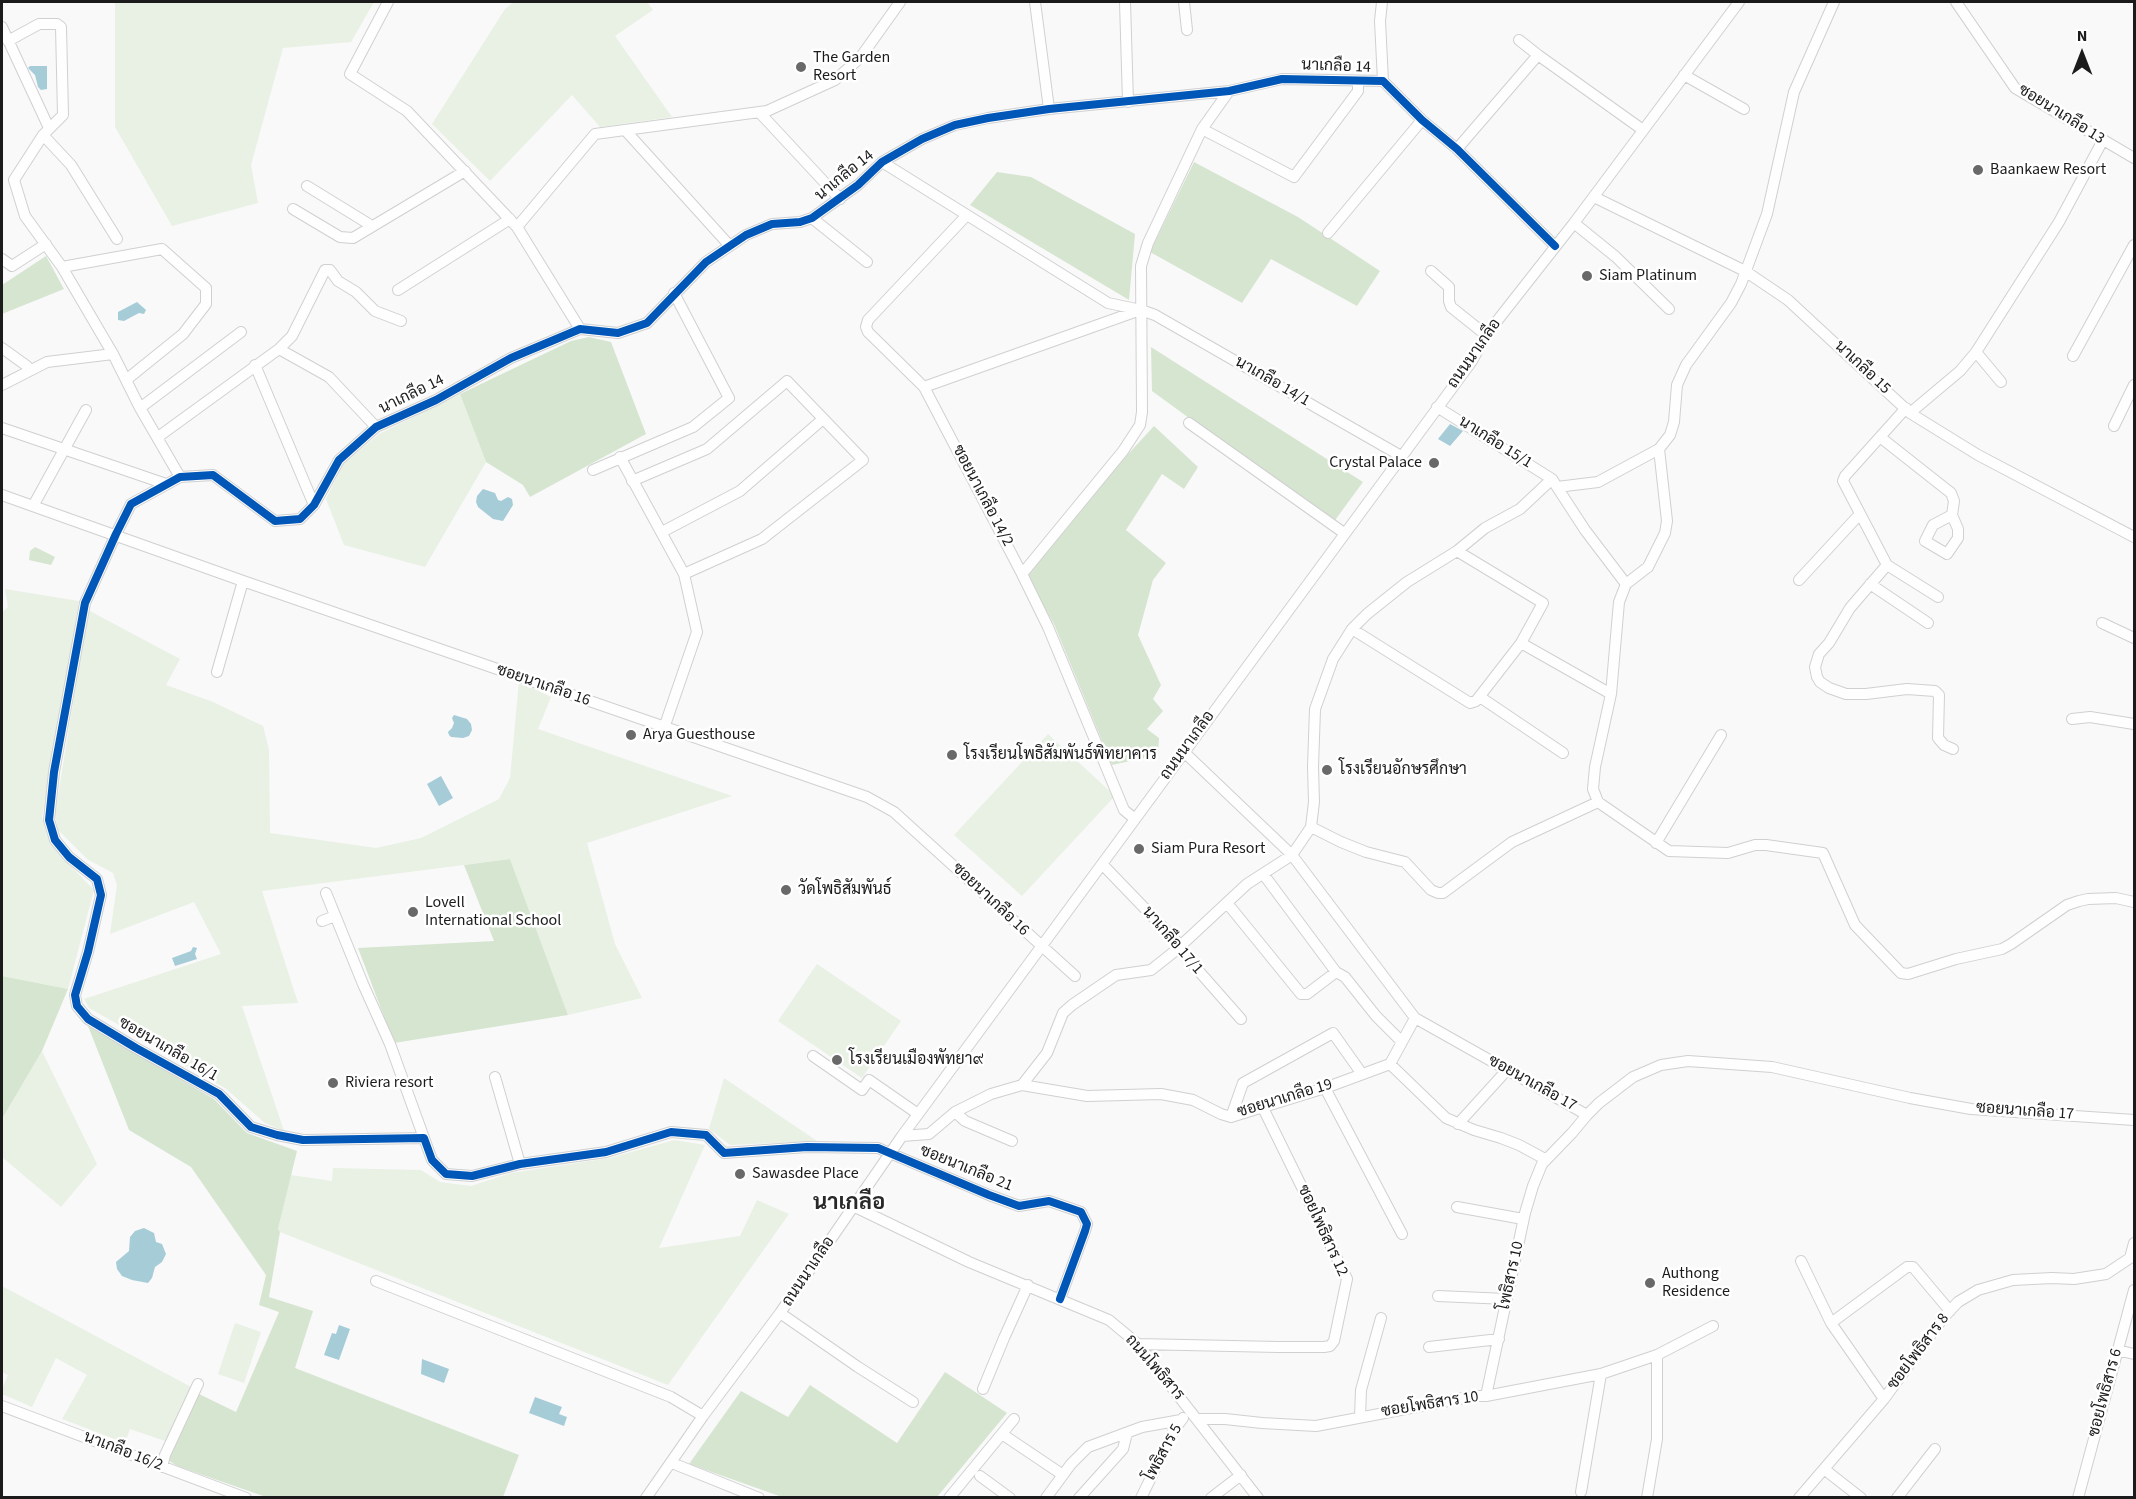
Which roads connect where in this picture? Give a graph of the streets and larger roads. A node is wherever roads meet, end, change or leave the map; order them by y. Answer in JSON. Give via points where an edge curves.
{"nodes":[{"id":1,"x":388,"y":2,"type":"edge"},
{"id":2,"x":900,"y":2,"type":"edge"},
{"id":3,"x":1035,"y":2,"type":"edge"},
{"id":4,"x":1125,"y":2,"type":"edge"},
{"id":5,"x":1184,"y":2,"type":"edge"},
{"id":6,"x":1382,"y":2,"type":"edge"},
{"id":7,"x":1739,"y":2,"type":"edge"},
{"id":8,"x":1834,"y":2,"type":"edge"},
{"id":9,"x":1958,"y":2,"type":"edge"},
{"id":10,"x":2,"y":27,"type":"edge"},
{"id":11,"x":1187,"y":30,"type":"dead end"},
{"id":12,"x":1519,"y":40,"type":"dead end"},
{"id":13,"x":8,"y":41,"type":"junction"},
{"id":14,"x":1538,"y":55,"type":"junction"},
{"id":15,"x":1684,"y":75,"type":"junction"},
{"id":16,"x":1383,"y":81,"type":"junction"},
{"id":17,"x":1358,"y":82,"type":"junction"},
{"id":18,"x":1229,"y":91,"type":"junction"},
{"id":19,"x":1128,"y":102,"type":"junction"},
{"id":20,"x":1049,"y":109,"type":"junction"},
{"id":21,"x":1744,"y":109,"type":"dead end"},
{"id":22,"x":759,"y":112,"type":"junction"},
{"id":23,"x":1422,"y":120,"type":"junction"},
{"id":24,"x":1202,"y":129,"type":"junction"},
{"id":25,"x":625,"y":130,"type":"junction"},
{"id":26,"x":1643,"y":130,"type":"junction"},
{"id":27,"x":46,"y":131,"type":"junction"},
{"id":28,"x":2103,"y":140,"type":"junction"},
{"id":29,"x":1457,"y":149,"type":"junction"},
{"id":30,"x":2134,"y":158,"type":"edge"},
{"id":31,"x":882,"y":162,"type":"junction"},
{"id":32,"x":465,"y":171,"type":"junction"},
{"id":33,"x":306,"y":186,"type":"dead end"},
{"id":34,"x":1594,"y":197,"type":"junction"},
{"id":35,"x":840,"y":199,"type":"junction"},
{"id":36,"x":293,"y":209,"type":"dead end"},
{"id":37,"x":967,"y":215,"type":"junction"},
{"id":38,"x":812,"y":218,"type":"junction"},
{"id":39,"x":514,"y":223,"type":"junction"},
{"id":40,"x":1574,"y":223,"type":"junction"},
{"id":41,"x":372,"y":226,"type":"junction"},
{"id":42,"x":1328,"y":233,"type":"dead end"},
{"id":43,"x":117,"y":239,"type":"dead end"},
{"id":44,"x":46,"y":244,"type":"junction"},
{"id":45,"x":2134,"y":245,"type":"edge"},
{"id":46,"x":730,"y":246,"type":"junction"},
{"id":47,"x":1555,"y":246,"type":"junction"},
{"id":48,"x":2,"y":259,"type":"edge"},
{"id":49,"x":867,"y":262,"type":"dead end"},
{"id":50,"x":62,"y":267,"type":"junction"},
{"id":51,"x":1431,"y":271,"type":"dead end"},
{"id":52,"x":1745,"y":271,"type":"junction"},
{"id":53,"x":398,"y":290,"type":"dead end"},
{"id":54,"x":674,"y":293,"type":"junction"},
{"id":55,"x":1669,"y":309,"type":"dead end"},
{"id":56,"x":1141,"y":310,"type":"junction"},
{"id":57,"x":401,"y":321,"type":"dead end"},
{"id":58,"x":580,"y":329,"type":"junction"},
{"id":59,"x":241,"y":332,"type":"dead end"},
{"id":60,"x":1486,"y":335,"type":"junction"},
{"id":61,"x":2,"y":348,"type":"edge"},
{"id":62,"x":279,"y":349,"type":"junction"},
{"id":63,"x":1976,"y":352,"type":"junction"},
{"id":64,"x":113,"y":354,"type":"junction"},
{"id":65,"x":2073,"y":356,"type":"dead end"},
{"id":66,"x":255,"y":365,"type":"junction"},
{"id":67,"x":29,"y":370,"type":"junction"},
{"id":68,"x":126,"y":380,"type":"junction"},
{"id":69,"x":2001,"y":382,"type":"dead end"},
{"id":70,"x":2,"y":385,"type":"edge"},
{"id":71,"x":2134,"y":385,"type":"edge"},
{"id":72,"x":924,"y":387,"type":"junction"},
{"id":73,"x":1437,"y":407,"type":"junction"},
{"id":74,"x":140,"y":408,"type":"junction"},
{"id":75,"x":86,"y":410,"type":"dead end"},
{"id":76,"x":1908,"y":410,"type":"junction"},
{"id":77,"x":823,"y":419,"type":"junction"},
{"id":78,"x":1189,"y":423,"type":"dead end"},
{"id":79,"x":2114,"y":426,"type":"dead end"},
{"id":80,"x":2,"y":428,"type":"edge"},
{"id":81,"x":376,"y":428,"type":"junction"},
{"id":82,"x":158,"y":437,"type":"junction"},
{"id":83,"x":1880,"y":437,"type":"junction"},
{"id":84,"x":1659,"y":449,"type":"junction"},
{"id":85,"x":65,"y":450,"type":"junction"},
{"id":86,"x":1401,"y":456,"type":"junction"},
{"id":87,"x":620,"y":457,"type":"junction"},
{"id":88,"x":593,"y":470,"type":"dead end"},
{"id":89,"x":180,"y":477,"type":"junction"},
{"id":90,"x":633,"y":481,"type":"junction"},
{"id":91,"x":1555,"y":483,"type":"junction"},
{"id":92,"x":166,"y":484,"type":"junction"},
{"id":93,"x":2,"y":495,"type":"edge"},
{"id":94,"x":314,"y":505,"type":"junction"},
{"id":95,"x":33,"y":506,"type":"junction"},
{"id":96,"x":1859,"y":515,"type":"junction"},
{"id":97,"x":1952,"y":515,"type":"dead end"},
{"id":98,"x":662,"y":532,"type":"junction"},
{"id":99,"x":1344,"y":533,"type":"junction"},
{"id":100,"x":116,"y":534,"type":"junction"},
{"id":101,"x":2134,"y":537,"type":"edge"},
{"id":102,"x":1457,"y":551,"type":"junction"},
{"id":103,"x":1887,"y":565,"type":"junction"},
{"id":104,"x":684,"y":574,"type":"junction"},
{"id":105,"x":1023,"y":574,"type":"junction"},
{"id":106,"x":1799,"y":580,"type":"dead end"},
{"id":107,"x":243,"y":581,"type":"junction"},
{"id":108,"x":1626,"y":584,"type":"junction"},
{"id":109,"x":1870,"y":584,"type":"junction"},
{"id":110,"x":1938,"y":597,"type":"dead end"},
{"id":111,"x":1928,"y":623,"type":"dead end"},
{"id":112,"x":2102,"y":623,"type":"dead end"},
{"id":113,"x":1352,"y":629,"type":"junction"},
{"id":114,"x":2134,"y":638,"type":"edge"},
{"id":115,"x":1521,"y":643,"type":"junction"},
{"id":116,"x":217,"y":672,"type":"dead end"},
{"id":117,"x":1611,"y":694,"type":"junction"},
{"id":118,"x":1480,"y":697,"type":"junction"},
{"id":119,"x":2072,"y":719,"type":"dead end"},
{"id":120,"x":2134,"y":724,"type":"edge"},
{"id":121,"x":664,"y":728,"type":"junction"},
{"id":122,"x":1721,"y":735,"type":"dead end"},
{"id":123,"x":1953,"y":749,"type":"dead end"},
{"id":124,"x":1184,"y":752,"type":"junction"},
{"id":125,"x":1563,"y":753,"type":"dead end"},
{"id":126,"x":1598,"y":802,"type":"junction"},
{"id":127,"x":1135,"y":819,"type":"junction"},
{"id":128,"x":1311,"y":827,"type":"junction"},
{"id":129,"x":1656,"y":843,"type":"junction"},
{"id":130,"x":1292,"y":855,"type":"junction"},
{"id":131,"x":1102,"y":864,"type":"junction"},
{"id":132,"x":1264,"y":875,"type":"junction"},
{"id":133,"x":326,"y":893,"type":"dead end"},
{"id":134,"x":2134,"y":902,"type":"edge"},
{"id":135,"x":1227,"y":903,"type":"junction"},
{"id":136,"x":335,"y":916,"type":"junction"},
{"id":137,"x":322,"y":921,"type":"dead end"},
{"id":138,"x":1180,"y":945,"type":"junction"},
{"id":139,"x":1042,"y":947,"type":"junction"},
{"id":140,"x":1336,"y":972,"type":"junction"},
{"id":141,"x":1075,"y":976,"type":"dead end"},
{"id":142,"x":1415,"y":1018,"type":"junction"},
{"id":143,"x":1241,"y":1019,"type":"dead end"},
{"id":144,"x":1402,"y":1042,"type":"junction"},
{"id":145,"x":813,"y":1056,"type":"dead end"},
{"id":146,"x":1390,"y":1064,"type":"junction"},
{"id":147,"x":1507,"y":1070,"type":"junction"},
{"id":148,"x":1362,"y":1074,"type":"junction"},
{"id":149,"x":495,"y":1077,"type":"dead end"},
{"id":150,"x":1022,"y":1085,"type":"junction"},
{"id":151,"x":1325,"y":1088,"type":"junction"},
{"id":152,"x":1263,"y":1108,"type":"junction"},
{"id":153,"x":955,"y":1112,"type":"junction"},
{"id":154,"x":918,"y":1114,"type":"junction"},
{"id":155,"x":1587,"y":1115,"type":"junction"},
{"id":156,"x":1232,"y":1117,"type":"junction"},
{"id":157,"x":2134,"y":1120,"type":"edge"},
{"id":158,"x":1458,"y":1124,"type":"junction"},
{"id":159,"x":902,"y":1136,"type":"junction"},
{"id":160,"x":424,"y":1138,"type":"junction"},
{"id":161,"x":1012,"y":1141,"type":"dead end"},
{"id":162,"x":890,"y":1152,"type":"junction"},
{"id":163,"x":1545,"y":1160,"type":"junction"},
{"id":164,"x":520,"y":1164,"type":"junction"},
{"id":165,"x":853,"y":1206,"type":"junction"},
{"id":166,"x":1457,"y":1207,"type":"dead end"},
{"id":167,"x":1523,"y":1219,"type":"junction"},
{"id":168,"x":1402,"y":1234,"type":"dead end"},
{"id":169,"x":2134,"y":1243,"type":"edge"},
{"id":170,"x":2132,"y":1260,"type":"edge"},
{"id":171,"x":1801,"y":1261,"type":"dead end"},
{"id":172,"x":376,"y":1281,"type":"dead end"},
{"id":173,"x":1028,"y":1285,"type":"junction"},
{"id":174,"x":2134,"y":1290,"type":"edge"},
{"id":175,"x":1438,"y":1296,"type":"dead end"},
{"id":176,"x":1060,"y":1299,"type":"junction"},
{"id":177,"x":1507,"y":1299,"type":"junction"},
{"id":178,"x":1950,"y":1311,"type":"junction"},
{"id":179,"x":780,"y":1313,"type":"junction"},
{"id":180,"x":1381,"y":1318,"type":"dead end"},
{"id":181,"x":1831,"y":1323,"type":"junction"},
{"id":182,"x":1713,"y":1326,"type":"dead end"},
{"id":183,"x":1499,"y":1339,"type":"junction"},
{"id":184,"x":1138,"y":1344,"type":"junction"},
{"id":185,"x":1429,"y":1347,"type":"dead end"},
{"id":186,"x":2117,"y":1350,"type":"junction"},
{"id":187,"x":2134,"y":1354,"type":"edge"},
{"id":188,"x":1657,"y":1355,"type":"junction"},
{"id":189,"x":1601,"y":1374,"type":"junction"},
{"id":190,"x":198,"y":1384,"type":"dead end"},
{"id":191,"x":984,"y":1389,"type":"dead end"},
{"id":192,"x":1486,"y":1396,"type":"junction"},
{"id":193,"x":1884,"y":1399,"type":"junction"},
{"id":194,"x":913,"y":1402,"type":"dead end"},
{"id":195,"x":2,"y":1406,"type":"edge"},
{"id":196,"x":1195,"y":1415,"type":"junction"},
{"id":197,"x":703,"y":1416,"type":"junction"},
{"id":198,"x":1360,"y":1417,"type":"junction"},
{"id":199,"x":1014,"y":1419,"type":"dead end"},
{"id":200,"x":1180,"y":1420,"type":"junction"},
{"id":201,"x":1127,"y":1433,"type":"junction"},
{"id":202,"x":1002,"y":1434,"type":"junction"},
{"id":203,"x":1935,"y":1449,"type":"dead end"},
{"id":204,"x":672,"y":1463,"type":"junction"},
{"id":205,"x":162,"y":1467,"type":"junction"},
{"id":206,"x":1824,"y":1469,"type":"junction"},
{"id":207,"x":1063,"y":1475,"type":"junction"},
{"id":208,"x":1241,"y":1475,"type":"junction"},
{"id":209,"x":980,"y":1476,"type":"dead end"},
{"id":210,"x":1581,"y":1491,"type":"dead end"},
{"id":211,"x":246,"y":1497,"type":"edge"},
{"id":212,"x":646,"y":1497,"type":"edge"},
{"id":213,"x":759,"y":1497,"type":"edge"},
{"id":214,"x":949,"y":1497,"type":"edge"},
{"id":215,"x":1010,"y":1497,"type":"edge"},
{"id":216,"x":1046,"y":1497,"type":"edge"},
{"id":217,"x":1080,"y":1497,"type":"edge"},
{"id":218,"x":1141,"y":1497,"type":"edge"},
{"id":219,"x":1211,"y":1497,"type":"edge"},
{"id":220,"x":1258,"y":1497,"type":"edge"},
{"id":221,"x":1647,"y":1497,"type":"edge"},
{"id":222,"x":1799,"y":1497,"type":"edge"},
{"id":223,"x":1861,"y":1497,"type":"edge"},
{"id":224,"x":1897,"y":1497,"type":"edge"},
{"id":225,"x":2078,"y":1497,"type":"edge"}],
"edges":[{"from":1,"to":32,"type":"street","via":[[350,74],[406,111]]},
{"from":2,"to":22,"type":"street","via":[[860,58],[835,80]]},
{"from":3,"to":20,"type":"street"},
{"from":4,"to":19,"type":"street"},
{"from":5,"to":11,"type":"street"},
{"from":6,"to":16,"type":"street"},
{"from":7,"to":15,"type":"street","name":"ถนนนาเกลือ"},
{"from":8,"to":52,"type":"street","via":[[1794,92],[1767,214]]},
{"from":9,"to":28,"type":"street","name":"ซอยนาเกลือ 13","via":[[2015,88]]},
{"from":10,"to":13,"type":"street"},
{"from":12,"to":14,"type":"street"},
{"from":13,"to":27,"type":"street"},
{"from":13,"to":27,"type":"street","via":[[39,24],[61,27],[64,112]]},
{"from":14,"to":26,"type":"street"},
{"from":14,"to":29,"type":"street"},
{"from":15,"to":21,"type":"street"},
{"from":15,"to":26,"type":"street","name":"ถนนนาเกลือ"},
{"from":16,"to":17,"type":"street","name":"นาเกลือ 14"},
{"from":16,"to":23,"type":"street","name":"นาเกลือ 14"},
{"from":17,"to":18,"type":"street","name":"นาเกลือ 14","via":[[1282,79]]},
{"from":17,"to":24,"type":"street","via":[[1358,91],[1294,177]]},
{"from":18,"to":19,"type":"street","name":"นาเกลือ 14"},
{"from":18,"to":24,"type":"street"},
{"from":19,"to":20,"type":"street","name":"นาเกลือ 14"},
{"from":20,"to":31,"type":"street","name":"นาเกลือ 14","via":[[955,125]]},
{"from":22,"to":25,"type":"street"},
{"from":22,"to":35,"type":"street"},
{"from":23,"to":29,"type":"street","name":"นาเกลือ 14"},
{"from":23,"to":42,"type":"street"},
{"from":24,"to":56,"type":"street","via":[[1148,243],[1141,266]]},
{"from":25,"to":39,"type":"street","via":[[595,134]]},
{"from":25,"to":46,"type":"street"},
{"from":26,"to":34,"type":"street","name":"ถนนนาเกลือ"},
{"from":27,"to":43,"type":"street"},
{"from":27,"to":44,"type":"street","via":[[14,180],[25,216]]},
{"from":28,"to":30,"type":"street","name":"ซอยนาเกลือ 13"},
{"from":28,"to":63,"type":"street","via":[[2060,222]]},
{"from":29,"to":47,"type":"street","name":"นาเกลือ 14"},
{"from":31,"to":35,"type":"street","name":"นาเกลือ 14"},
{"from":31,"to":37,"type":"street","name":"นาเกลือ 14/1"},
{"from":32,"to":39,"type":"street"},
{"from":32,"to":41,"type":"street"},
{"from":33,"to":41,"type":"street"},
{"from":34,"to":40,"type":"street","name":"ถนนนาเกลือ"},
{"from":34,"to":52,"type":"street","name":"นาเกลือ 15"},
{"from":35,"to":38,"type":"street","name":"นาเกลือ 14"},
{"from":36,"to":41,"type":"street","via":[[346,239]]},
{"from":37,"to":56,"type":"street","name":"นาเกลือ 14/1","via":[[1108,303]]},
{"from":37,"to":72,"type":"street","name":"ซอยนาเกลือ 14/2","via":[[866,324],[868,332]]},
{"from":38,"to":46,"type":"street","name":"นาเกลือ 14","via":[[772,224]]},
{"from":38,"to":49,"type":"street"},
{"from":39,"to":53,"type":"street"},
{"from":39,"to":58,"type":"street"},
{"from":40,"to":47,"type":"street","name":"ถนนนาเกลือ"},
{"from":40,"to":55,"type":"street","via":[[1617,257]]},
{"from":44,"to":48,"type":"street","via":[[12,266]]},
{"from":44,"to":50,"type":"street"},
{"from":45,"to":65,"type":"street"},
{"from":46,"to":54,"type":"street","name":"นาเกลือ 14","via":[[705,262]]},
{"from":47,"to":60,"type":"street","name":"ถนนนาเกลือ"},
{"from":50,"to":64,"type":"street"},
{"from":50,"to":68,"type":"street","via":[[162,249],[206,288],[206,304],[183,334]]},
{"from":51,"to":60,"type":"street","via":[[1449,287],[1452,307]]},
{"from":52,"to":76,"type":"street","name":"นาเกลือ 15","via":[[1788,300]]},
{"from":52,"to":84,"type":"street","via":[[1731,303],[1686,365],[1677,385],[1670,435]]},
{"from":54,"to":58,"type":"street","name":"นาเกลือ 14","via":[[647,323],[618,333]]},
{"from":54,"to":87,"type":"street","via":[[729,398],[693,426]]},
{"from":56,"to":72,"type":"street"},
{"from":56,"to":86,"type":"street","name":"นาเกลือ 14/1"},
{"from":56,"to":105,"type":"street","via":[[1140,425]]},
{"from":57,"to":62,"type":"street","via":[[375,311],[327,270],[298,328]]},
{"from":58,"to":81,"type":"street","name":"นาเกลือ 14","via":[[511,358]]},
{"from":59,"to":74,"type":"street"},
{"from":60,"to":73,"type":"street","name":"ถนนนาเกลือ","via":[[1472,361]]},
{"from":61,"to":67,"type":"street"},
{"from":62,"to":66,"type":"street"},
{"from":62,"to":81,"type":"street","via":[[329,377]]},
{"from":63,"to":69,"type":"street"},
{"from":63,"to":76,"type":"street","via":[[1960,371]]},
{"from":64,"to":67,"type":"street","via":[[46,362]]},
{"from":64,"to":68,"type":"street"},
{"from":66,"to":82,"type":"street"},
{"from":66,"to":94,"type":"street"},
{"from":67,"to":70,"type":"street"},
{"from":68,"to":74,"type":"street"},
{"from":71,"to":79,"type":"street"},
{"from":72,"to":105,"type":"street","name":"ซอยนาเกลือ 14/2"},
{"from":73,"to":86,"type":"street","name":"ถนนนาเกลือ"},
{"from":73,"to":91,"type":"street","name":"นาเกลือ 15/1"},
{"from":74,"to":82,"type":"street"},
{"from":75,"to":85,"type":"street"},
{"from":76,"to":83,"type":"street"},
{"from":76,"to":101,"type":"street","name":"นาเกลือ 15","via":[[1978,455]]},
{"from":77,"to":90,"type":"street","via":[[787,381],[707,449]]},
{"from":77,"to":98,"type":"street","via":[[740,491]]},
{"from":77,"to":104,"type":"street","via":[[863,460],[762,539]]},
{"from":78,"to":99,"type":"street"},
{"from":80,"to":85,"type":"street"},
{"from":81,"to":94,"type":"street","name":"นาเกลือ 14","via":[[339,460]]},
{"from":82,"to":89,"type":"street"},
{"from":83,"to":96,"type":"street","via":[[1843,482]]},
{"from":83,"to":97,"type":"street","via":[[1952,493]]},
{"from":84,"to":91,"type":"street","via":[[1598,482]]},
{"from":84,"to":108,"type":"street","via":[[1665,532],[1648,567]]},
{"from":85,"to":92,"type":"street"},
{"from":85,"to":95,"type":"street"},
{"from":86,"to":99,"type":"street","name":"ถนนนาเกลือ"},
{"from":87,"to":88,"type":"street"},
{"from":87,"to":90,"type":"street"},
{"from":89,"to":92,"type":"street","name":"นาเกลือ 14"},
{"from":89,"to":94,"type":"street","name":"นาเกลือ 14","via":[[213,475],[275,521],[300,519]]},
{"from":90,"to":98,"type":"street"},
{"from":91,"to":102,"type":"street"},
{"from":91,"to":108,"type":"street"},
{"from":92,"to":100,"type":"street","name":"นาเกลือ 14","via":[[131,504]]},
{"from":93,"to":95,"type":"street","name":"ซอยนาเกลือ 16"},
{"from":95,"to":100,"type":"street","name":"ซอยนาเกลือ 16"},
{"from":96,"to":103,"type":"street"},
{"from":96,"to":106,"type":"street"},
{"from":98,"to":104,"type":"street"},
{"from":99,"to":124,"type":"street","name":"ถนนนาเกลือ"},
{"from":100,"to":107,"type":"street","name":"ซอยนาเกลือ 16"},
{"from":100,"to":160,"type":"street","name":"ซอยนาเกลือ 16/1","via":[[85,603],[49,820],[55,840],[97,879],[101,895],[75,996],[77,1006],[88,1018],[136,1048],[219,1094],[251,1127],[303,1140]]},
{"from":102,"to":113,"type":"street","via":[[1407,582]]},
{"from":102,"to":115,"type":"street","via":[[1544,603]]},
{"from":103,"to":109,"type":"street"},
{"from":103,"to":110,"type":"street"},
{"from":104,"to":121,"type":"street","via":[[697,632]]},
{"from":105,"to":127,"type":"street","name":"ซอยนาเกลือ 14/2","via":[[1124,810]]},
{"from":107,"to":116,"type":"street"},
{"from":107,"to":121,"type":"street","name":"ซอยนาเกลือ 16"},
{"from":108,"to":117,"type":"street","via":[[1619,602]]},
{"from":109,"to":111,"type":"street"},
{"from":109,"to":123,"type":"street","via":[[1819,654],[1817,677],[1829,688],[1846,694],[1935,691],[1939,695],[1938,738]]},
{"from":112,"to":114,"type":"street"},
{"from":113,"to":118,"type":"street","via":[[1470,703]]},
{"from":113,"to":128,"type":"street","via":[[1333,659],[1315,709]]},
{"from":115,"to":117,"type":"street"},
{"from":115,"to":118,"type":"street"},
{"from":117,"to":126,"type":"street","via":[[1595,767],[1593,789]]},
{"from":118,"to":125,"type":"street"},
{"from":119,"to":120,"type":"street","via":[[2090,717]]},
{"from":121,"to":139,"type":"street","name":"ซอยนาเกลือ 16","via":[[867,796],[900,817]]},
{"from":122,"to":129,"type":"street"},
{"from":124,"to":127,"type":"street","name":"ถนนนาเกลือ"},
{"from":124,"to":130,"type":"street","name":"ซอยนาเกลือ 17"},
{"from":126,"to":128,"type":"street","via":[[1512,842],[1443,893],[1431,890],[1405,862],[1366,852]]},
{"from":126,"to":129,"type":"street"},
{"from":127,"to":131,"type":"street","name":"ถนนนาเกลือ"},
{"from":128,"to":130,"type":"street"},
{"from":129,"to":134,"type":"street","via":[[1669,851],[1728,853],[1766,845],[1822,854],[1855,925],[1901,973],[1908,974],[2002,949],[2079,901],[2116,898]]},
{"from":130,"to":132,"type":"street"},
{"from":130,"to":142,"type":"street","name":"ซอยนาเกลือ 17"},
{"from":131,"to":138,"type":"street","name":"นาเกลือ 17/1"},
{"from":131,"to":139,"type":"street","name":"ถนนนาเกลือ"},
{"from":132,"to":135,"type":"street","via":[[1247,884]]},
{"from":132,"to":140,"type":"street"},
{"from":133,"to":136,"type":"street"},
{"from":135,"to":138,"type":"street"},
{"from":135,"to":140,"type":"street","via":[[1301,994],[1307,994]]},
{"from":136,"to":137,"type":"street"},
{"from":136,"to":160,"type":"street","via":[[390,1044]]},
{"from":138,"to":143,"type":"street","name":"นาเกลือ 17/1"},
{"from":138,"to":150,"type":"street","via":[[1150,970],[1116,975],[1072,1005],[1063,1013],[1047,1053]]},
{"from":139,"to":141,"type":"street","name":"ซอยนาเกลือ 16"},
{"from":139,"to":154,"type":"street","name":"ถนนนาเกลือ"},
{"from":140,"to":144,"type":"street"},
{"from":142,"to":144,"type":"street"},
{"from":142,"to":147,"type":"street","name":"ซอยนาเกลือ 17"},
{"from":144,"to":146,"type":"street"},
{"from":145,"to":154,"type":"street","via":[[862,1090],[869,1080]]},
{"from":146,"to":148,"type":"street","name":"ซอยนาเกลือ 19"},
{"from":146,"to":158,"type":"street","via":[[1446,1118]]},
{"from":147,"to":155,"type":"street","name":"ซอยนาเกลือ 17"},
{"from":147,"to":158,"type":"street"},
{"from":148,"to":151,"type":"street","name":"ซอยนาเกลือ 19"},
{"from":148,"to":156,"type":"street","via":[[1333,1034],[1243,1083]]},
{"from":149,"to":164,"type":"street"},
{"from":150,"to":153,"type":"street","name":"ซอยนาเกลือ 19","via":[[991,1094]]},
{"from":150,"to":156,"type":"street","name":"ซอยนาเกลือ 19","via":[[1086,1096],[1161,1094],[1193,1100]]},
{"from":151,"to":152,"type":"street","name":"ซอยนาเกลือ 19"},
{"from":151,"to":168,"type":"street"},
{"from":152,"to":156,"type":"street","name":"ซอยนาเกลือ 19"},
{"from":152,"to":184,"type":"street","name":"ซอยโพธิสาร 12","via":[[1347,1279],[1334,1341],[1330,1346],[1289,1347]]},
{"from":153,"to":159,"type":"street","name":"ซอยนาเกลือ 19","via":[[929,1134]]},
{"from":153,"to":161,"type":"street"},
{"from":154,"to":159,"type":"street","name":"ถนนนาเกลือ"},
{"from":155,"to":157,"type":"street","name":"ซอยนาเกลือ 17","via":[[1634,1077],[1661,1065],[1688,1061],[1772,1067],[1971,1108]]},
{"from":155,"to":163,"type":"street"},
{"from":158,"to":163,"type":"street","via":[[1501,1138]]},
{"from":159,"to":162,"type":"street","name":"ถนนนาเกลือ"},
{"from":160,"to":164,"type":"street","via":[[432,1160],[446,1174],[472,1176]]},
{"from":162,"to":164,"type":"street","via":[[878,1148],[807,1147],[724,1153],[706,1135],[671,1132],[606,1152]]},
{"from":162,"to":165,"type":"street","name":"ถนนนาเกลือ"},
{"from":162,"to":176,"type":"street","name":"ซอยนาเกลือ 21","via":[[1019,1206],[1049,1201],[1081,1212],[1087,1224]]},
{"from":163,"to":167,"type":"street","name":"โพธิสาร 10"},
{"from":165,"to":173,"type":"street","name":"ถนนโพธิสาร","via":[[969,1262]]},
{"from":165,"to":179,"type":"street","name":"ถนนนาเกลือ"},
{"from":166,"to":167,"type":"street"},
{"from":167,"to":177,"type":"street","name":"โพธิสาร 10"},
{"from":169,"to":170,"type":"street","name":"ซอยโพธิสาร 8"},
{"from":170,"to":178,"type":"street","name":"ซอยโพธิสาร 8","via":[[2096,1277],[1996,1283],[1967,1296]]},
{"from":171,"to":181,"type":"street"},
{"from":172,"to":197,"type":"street","via":[[668,1395]]},
{"from":173,"to":176,"type":"street","name":"ถนนโพธิสาร"},
{"from":173,"to":191,"type":"street"},
{"from":174,"to":186,"type":"street","name":"ซอยโพธิสาร 6"},
{"from":175,"to":177,"type":"street"},
{"from":176,"to":184,"type":"street","name":"ถนนโพธิสาร","via":[[1109,1320]]},
{"from":177,"to":183,"type":"street","name":"โพธิสาร 10"},
{"from":178,"to":181,"type":"street","via":[[1913,1267],[1907,1267]]},
{"from":178,"to":193,"type":"street","name":"ซอยโพธิสาร 8"},
{"from":179,"to":194,"type":"street"},
{"from":179,"to":197,"type":"street","name":"ถนนนาเกลือ"},
{"from":180,"to":198,"type":"street","via":[[1361,1390]]},
{"from":181,"to":193,"type":"street"},
{"from":182,"to":188,"type":"street","name":"ซอยโพธิสาร 10"},
{"from":183,"to":185,"type":"street"},
{"from":183,"to":192,"type":"street","name":"โพธิสาร 10"},
{"from":184,"to":196,"type":"street","name":"ถนนโพธิสาร"},
{"from":186,"to":187,"type":"street"},
{"from":186,"to":225,"type":"street","name":"ซอยโพธิสาร 6"},
{"from":188,"to":189,"type":"street","name":"ซอยโพธิสาร 10"},
{"from":188,"to":221,"type":"street","via":[[1657,1439]]},
{"from":189,"to":192,"type":"street","name":"ซอยโพธิสาร 10"},
{"from":189,"to":210,"type":"street"},
{"from":190,"to":205,"type":"street"},
{"from":192,"to":198,"type":"street","name":"ซอยโพธิสาร 10"},
{"from":193,"to":206,"type":"street","name":"ซอยโพธิสาร 8"},
{"from":195,"to":205,"type":"street","name":"นาเกลือ 16/2"},
{"from":196,"to":198,"type":"street","name":"ซอยโพธิสาร 10","via":[[1316,1426]]},
{"from":196,"to":200,"type":"street","name":"โพธิสาร 5"},
{"from":196,"to":208,"type":"street","name":"ถนนโพธิสาร"},
{"from":197,"to":204,"type":"street","name":"ถนนนาเกลือ"},
{"from":199,"to":202,"type":"street"},
{"from":200,"to":201,"type":"street"},
{"from":200,"to":218,"type":"street","name":"โพธิสาร 5"},
{"from":201,"to":207,"type":"street","via":[[1088,1447]]},
{"from":201,"to":217,"type":"street","via":[[1123,1449]]},
{"from":202,"to":207,"type":"street"},
{"from":202,"to":214,"type":"street"},
{"from":203,"to":224,"type":"street"},
{"from":204,"to":212,"type":"street","name":"ถนนนาเกลือ"},
{"from":204,"to":213,"type":"street"},
{"from":205,"to":211,"type":"street","name":"นาเกลือ 16/2"},
{"from":206,"to":222,"type":"street","name":"ซอยโพธิสาร 8"},
{"from":206,"to":223,"type":"street"},
{"from":207,"to":216,"type":"street"},
{"from":208,"to":219,"type":"street"},
{"from":208,"to":220,"type":"street","name":"ถนนโพธิสาร"},
{"from":209,"to":215,"type":"street"}]}
